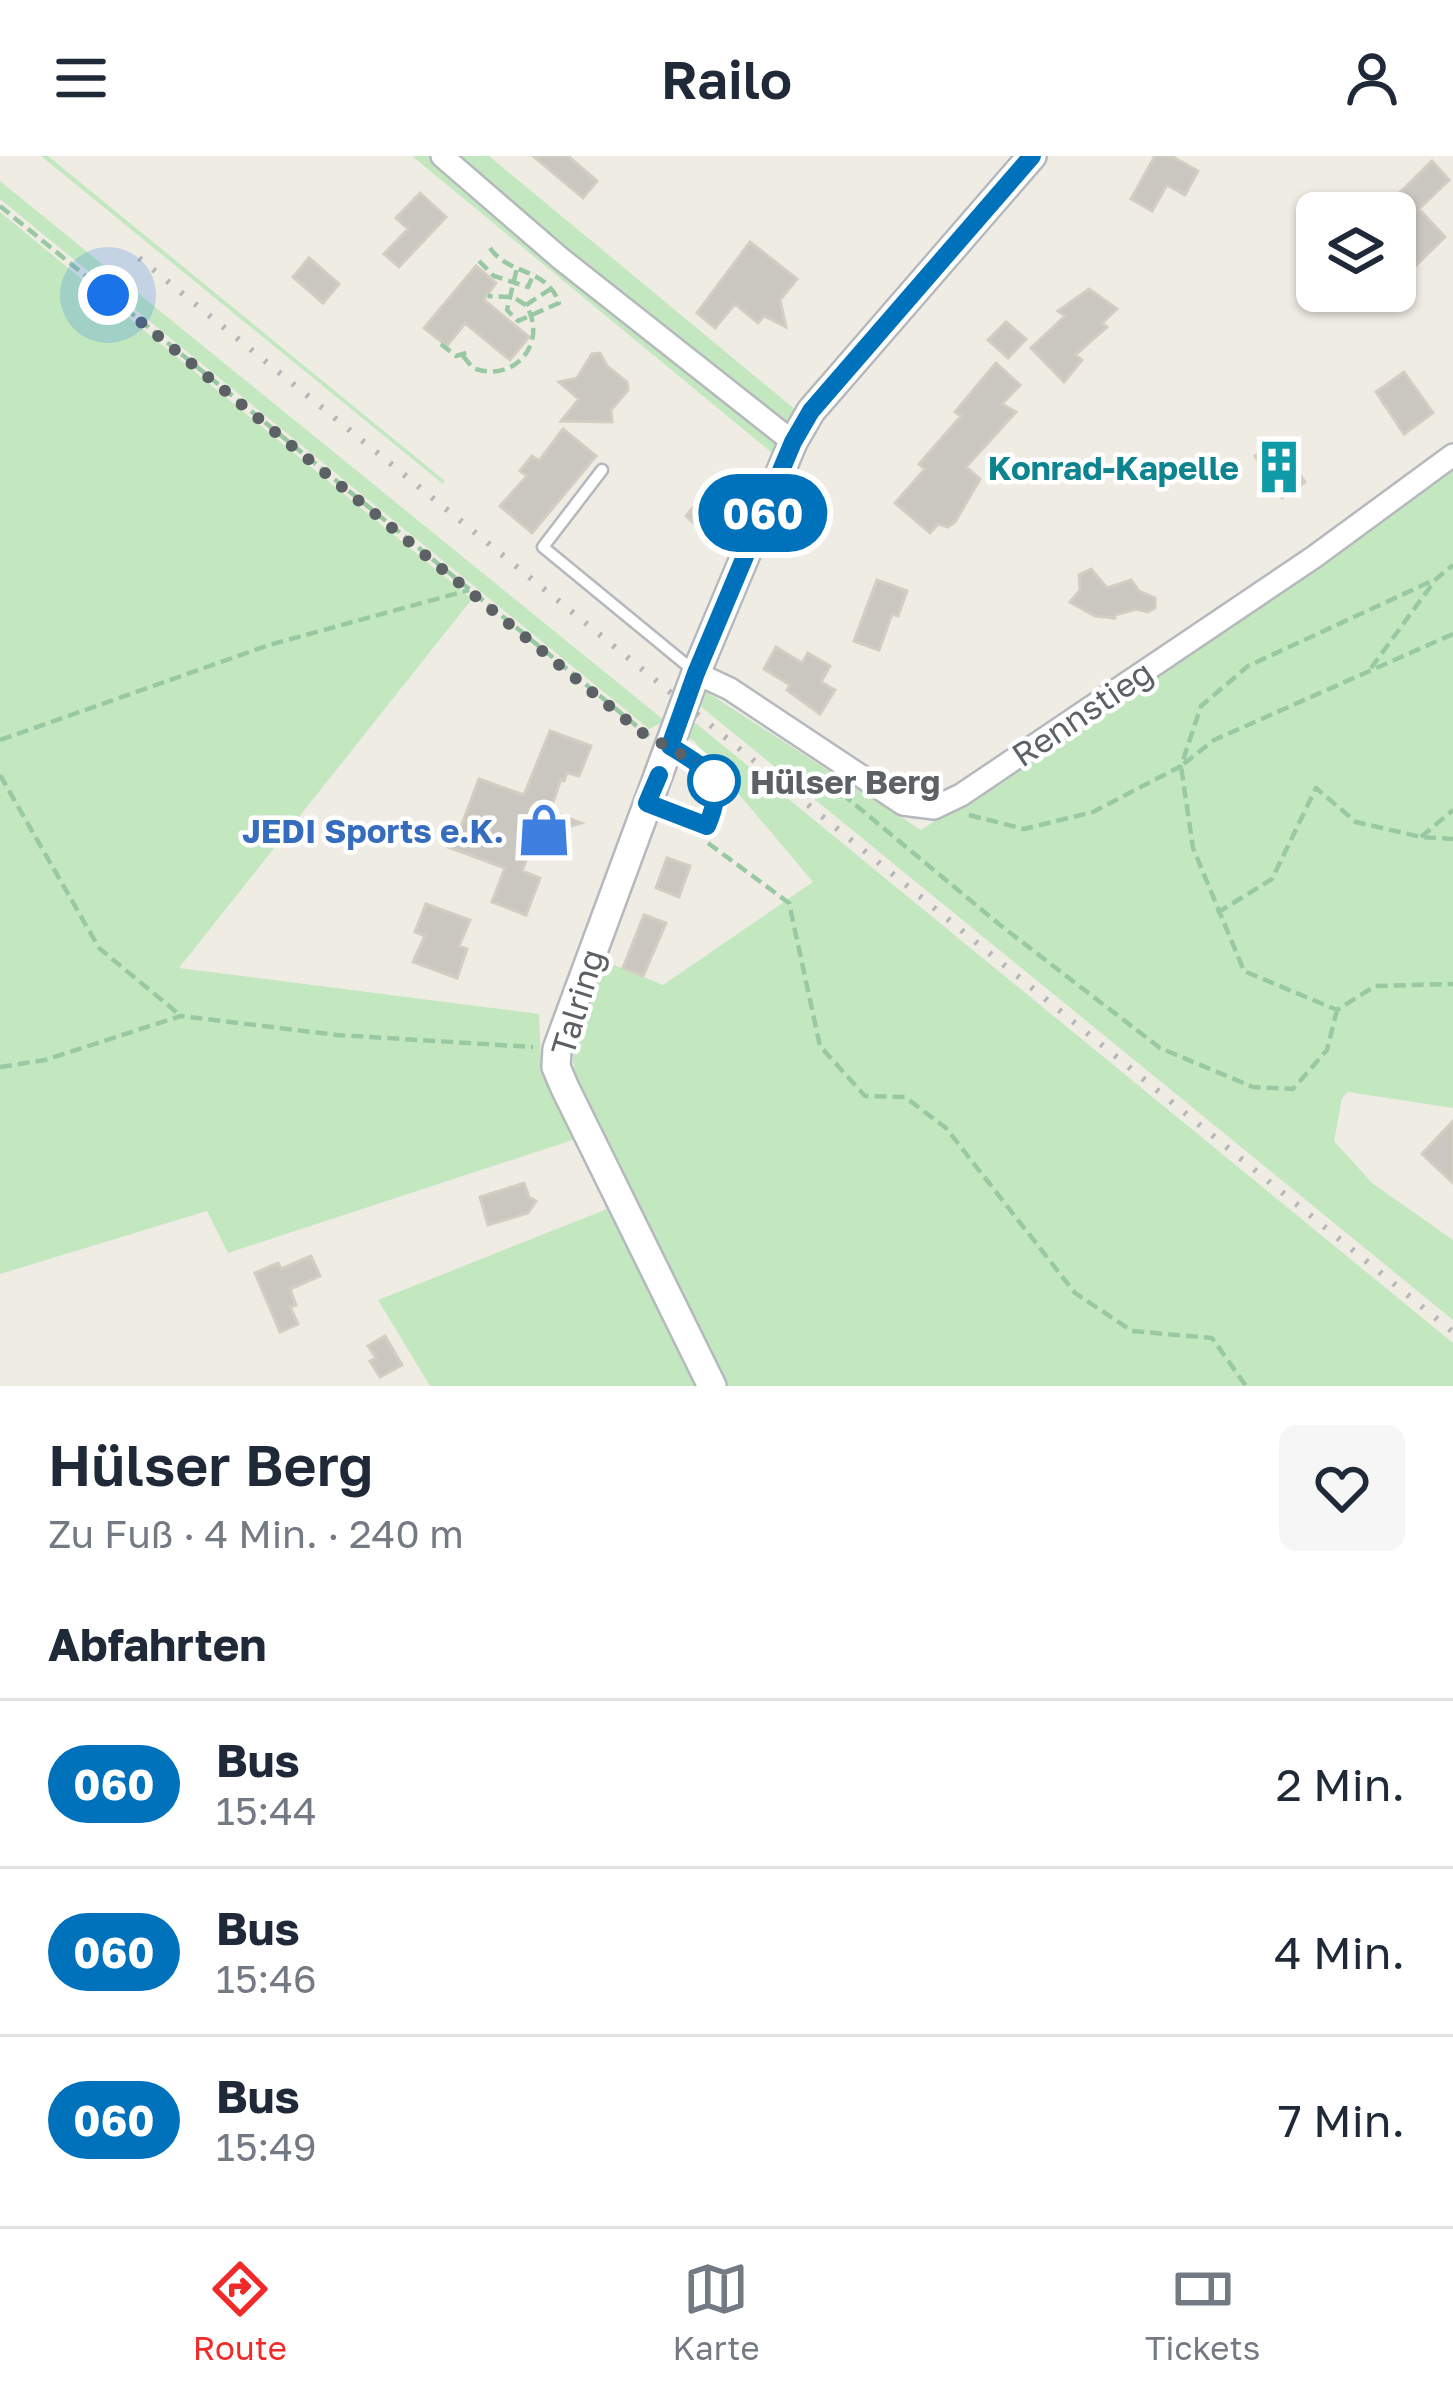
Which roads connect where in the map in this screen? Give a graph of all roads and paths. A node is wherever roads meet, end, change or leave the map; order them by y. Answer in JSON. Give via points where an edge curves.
{"nodes":[{"id":1,"x":442,"y":156,"type":"edge"},
{"id":2,"x":1032,"y":156,"type":"edge"},
{"id":3,"x":0,"y":206,"type":"edge"},
{"id":4,"x":490,"y":248,"type":"dead end"},
{"id":5,"x":479,"y":261,"type":"dead end"},
{"id":6,"x":517,"y":268,"type":"junction"},
{"id":7,"x":534,"y":273,"type":"junction"},
{"id":8,"x":515,"y":283,"type":"junction"},
{"id":9,"x":552,"y":288,"type":"junction"},
{"id":10,"x":488,"y":296,"type":"dead end"},
{"id":11,"x":511,"y":297,"type":"junction"},
{"id":12,"x":526,"y":305,"type":"junction"},
{"id":13,"x":531,"y":313,"type":"junction"},
{"id":14,"x":441,"y":344,"type":"dead end"},
{"id":15,"x":472,"y":351,"type":"dead end"},
{"id":16,"x":463,"y":356,"type":"junction"},
{"id":17,"x":486,"y":361,"type":"dead end"},
{"id":18,"x":482,"y":372,"type":"junction"},
{"id":19,"x":793,"y":442,"type":"junction"},
{"id":20,"x":1453,"y":454,"type":"edge"},
{"id":21,"x":602,"y":470,"type":"dead end"},
{"id":22,"x":1453,"y":565,"type":"edge"},
{"id":23,"x":1436,"y":579,"type":"junction"},
{"id":24,"x":469,"y":590,"type":"junction"},
{"id":25,"x":1453,"y":634,"type":"edge"},
{"id":26,"x":1369,"y":672,"type":"junction"},
{"id":27,"x":696,"y":673,"type":"junction"},
{"id":28,"x":0,"y":740,"type":"edge"},
{"id":29,"x":670,"y":746,"type":"junction"},
{"id":30,"x":1181,"y":766,"type":"junction"},
{"id":31,"x":0,"y":775,"type":"edge"},
{"id":32,"x":820,"y":776,"type":"dead end"},
{"id":33,"x":647,"y":803,"type":"junction"},
{"id":34,"x":934,"y":808,"type":"junction"},
{"id":35,"x":1453,"y":811,"type":"edge"},
{"id":36,"x":707,"y":826,"type":"junction"},
{"id":37,"x":1421,"y":837,"type":"junction"},
{"id":38,"x":1453,"y":839,"type":"edge"},
{"id":39,"x":1217,"y":913,"type":"junction"},
{"id":40,"x":1453,"y":984,"type":"edge"},
{"id":41,"x":1337,"y":1010,"type":"junction"},
{"id":42,"x":181,"y":1016,"type":"junction"},
{"id":43,"x":557,"y":1049,"type":"junction"},
{"id":44,"x":0,"y":1066,"type":"edge"},
{"id":45,"x":712,"y":1386,"type":"edge"},
{"id":46,"x":1246,"y":1386,"type":"edge"}],
"edges":[{"from":1,"to":19,"type":"street"},
{"from":2,"to":19,"type":"street","name":"Talring","via":[[811,411]]},
{"from":3,"to":24,"type":"path"},
{"from":4,"to":6,"type":"path"},
{"from":5,"to":8,"type":"path"},
{"from":6,"to":7,"type":"path"},
{"from":6,"to":8,"type":"path"},
{"from":7,"to":8,"type":"path","via":[[528,287]]},
{"from":7,"to":9,"type":"path"},
{"from":8,"to":11,"type":"path"},
{"from":9,"to":12,"type":"path"},
{"from":9,"to":13,"type":"path","via":[[560,303]]},
{"from":10,"to":11,"type":"path"},
{"from":11,"to":12,"type":"path"},
{"from":11,"to":13,"type":"path","via":[[507,310],[518,321]]},
{"from":12,"to":13,"type":"path"},
{"from":13,"to":18,"type":"path","via":[[535,331],[526,356],[504,372]]},
{"from":14,"to":16,"type":"path"},
{"from":15,"to":16,"type":"path"},
{"from":16,"to":18,"type":"path"},
{"from":17,"to":18,"type":"path"},
{"from":19,"to":27,"type":"street","name":"Talring"},
{"from":20,"to":34,"type":"street","name":"Rennstieg","via":[[1314,557]]},
{"from":21,"to":27,"type":"lane","via":[[543,547]]},
{"from":22,"to":23,"type":"path"},
{"from":23,"to":26,"type":"path"},
{"from":23,"to":30,"type":"path","via":[[1248,666],[1201,706]]},
{"from":24,"to":28,"type":"path","via":[[269,645]]},
{"from":24,"to":29,"type":"path","via":[[641,732]]},
{"from":25,"to":26,"type":"path"},
{"from":26,"to":30,"type":"path","via":[[1214,740]]},
{"from":27,"to":29,"type":"street","name":"Talring"},
{"from":27,"to":34,"type":"street","via":[[903,804]]},
{"from":29,"to":33,"type":"street","name":"Talring"},
{"from":29,"to":36,"type":"lane","via":[[714,781],[718,800]]},
{"from":30,"to":34,"type":"path","via":[[1093,812],[1024,829]]},
{"from":30,"to":39,"type":"path","via":[[1193,848]]},
{"from":31,"to":42,"type":"path","via":[[99,948]]},
{"from":32,"to":41,"type":"path","via":[[1160,1048],[1253,1087],[1292,1089],[1327,1050]]},
{"from":33,"to":36,"type":"lane"},
{"from":33,"to":43,"type":"street","name":"Talring"},
{"from":35,"to":37,"type":"path"},
{"from":36,"to":46,"type":"path","via":[[706,842],[789,902],[820,1046],[865,1096],[905,1097],[946,1128],[1075,1293],[1132,1331],[1213,1338]]},
{"from":37,"to":38,"type":"path"},
{"from":37,"to":39,"type":"path","via":[[1356,822],[1316,788],[1272,879]]},
{"from":39,"to":41,"type":"path","via":[[1244,971]]},
{"from":40,"to":41,"type":"path","via":[[1375,986]]},
{"from":42,"to":43,"type":"path"},
{"from":42,"to":44,"type":"path","via":[[45,1060]]},
{"from":43,"to":45,"type":"street","name":"Talring","via":[[565,1088]]}]}
